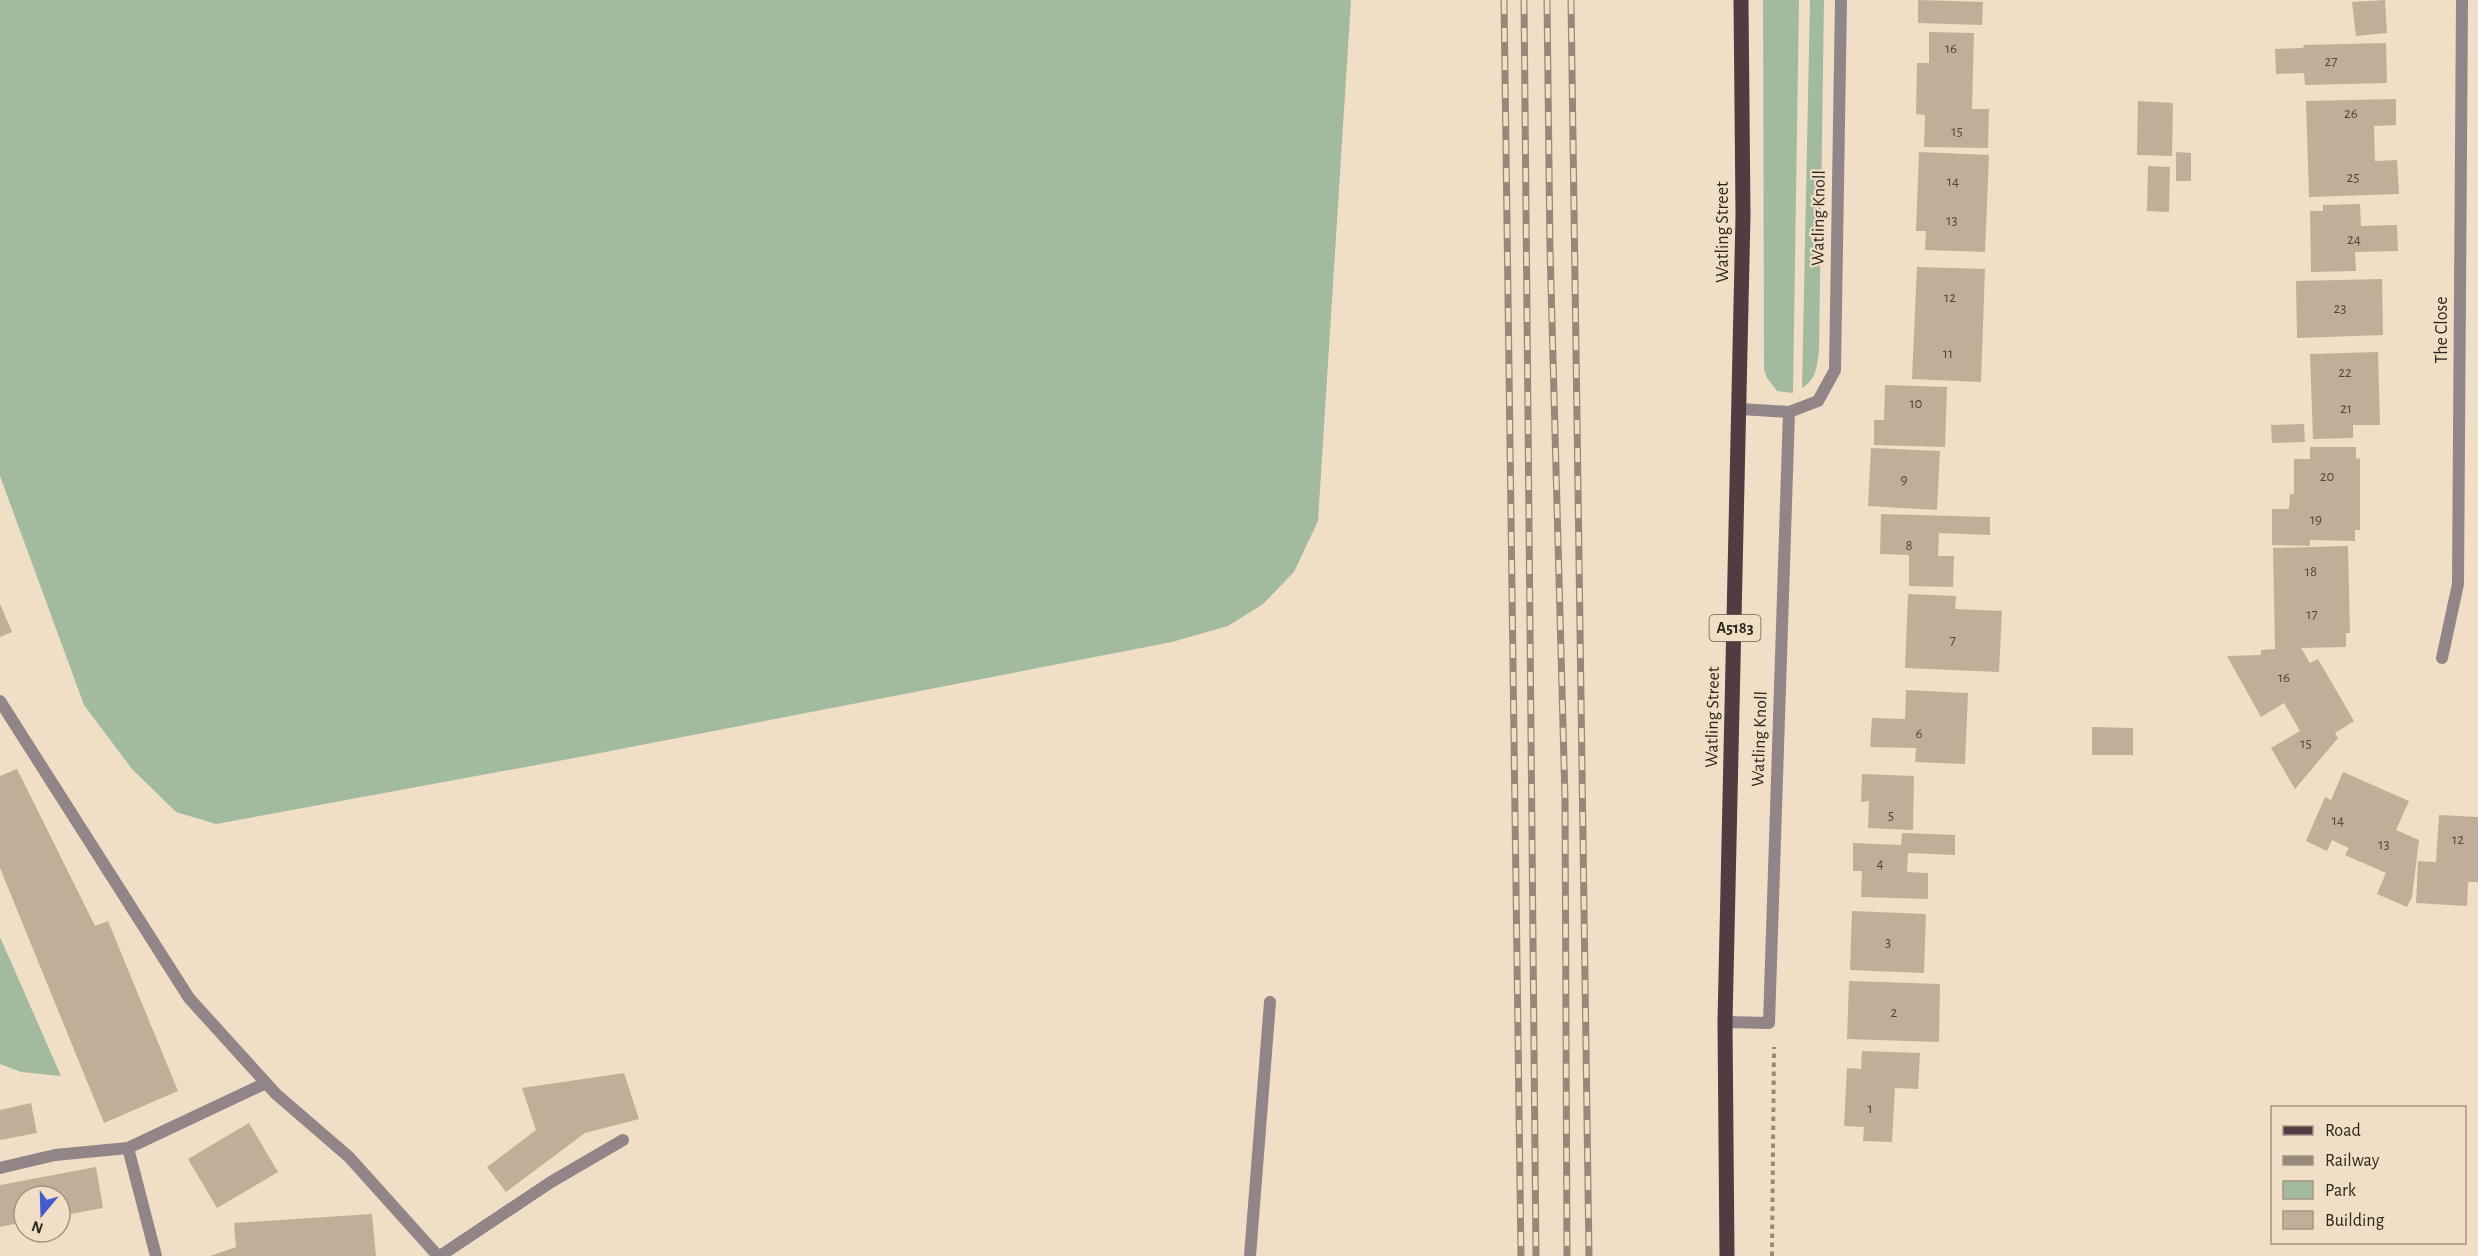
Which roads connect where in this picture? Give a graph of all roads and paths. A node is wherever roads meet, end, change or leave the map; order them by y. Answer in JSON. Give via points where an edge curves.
{"nodes":[{"id":1,"x":1741,"y":0,"type":"edge"},
{"id":2,"x":1841,"y":0,"type":"edge"},
{"id":3,"x":2462,"y":0,"type":"edge"},
{"id":4,"x":1741,"y":410,"type":"junction"},
{"id":5,"x":1789,"y":412,"type":"junction"},
{"id":6,"x":2442,"y":658,"type":"dead end"},
{"id":7,"x":0,"y":701,"type":"edge"},
{"id":8,"x":1270,"y":1002,"type":"dead end"},
{"id":9,"x":1725,"y":1022,"type":"junction"},
{"id":10,"x":1774,"y":1042,"type":"dead end"},
{"id":11,"x":266,"y":1083,"type":"junction"},
{"id":12,"x":623,"y":1140,"type":"dead end"},
{"id":13,"x":128,"y":1148,"type":"junction"},
{"id":14,"x":0,"y":1168,"type":"edge"},
{"id":15,"x":156,"y":1256,"type":"edge"},
{"id":16,"x":439,"y":1256,"type":"edge"},
{"id":17,"x":1250,"y":1256,"type":"edge"},
{"id":18,"x":1727,"y":1256,"type":"edge"},
{"id":19,"x":1772,"y":1256,"type":"edge"}],
"edges":[{"from":1,"to":4,"type":"main road","name":"Watling Street","number":"A5183"},
{"from":2,"to":5,"type":"street","name":"Watling Knoll","via":[[1835,370],[1818,401]]},
{"from":3,"to":6,"type":"street","name":"The Close","via":[[2458,585]]},
{"from":4,"to":5,"type":"street","name":"Watling Knoll"},
{"from":4,"to":9,"type":"main road","name":"Watling Street","number":"A5183"},
{"from":5,"to":9,"type":"street","name":"Watling Knoll","via":[[1769,1023]]},
{"from":7,"to":11,"type":"street","via":[[189,998]]},
{"from":8,"to":17,"type":"street"},
{"from":9,"to":18,"type":"main road","name":"Watling Street","number":"A5183"},
{"from":10,"to":19,"type":"path"},
{"from":11,"to":13,"type":"street"},
{"from":11,"to":16,"type":"street","via":[[349,1157]]},
{"from":12,"to":16,"type":"street"},
{"from":13,"to":14,"type":"street","via":[[55,1155]]},
{"from":13,"to":15,"type":"street"}]}
